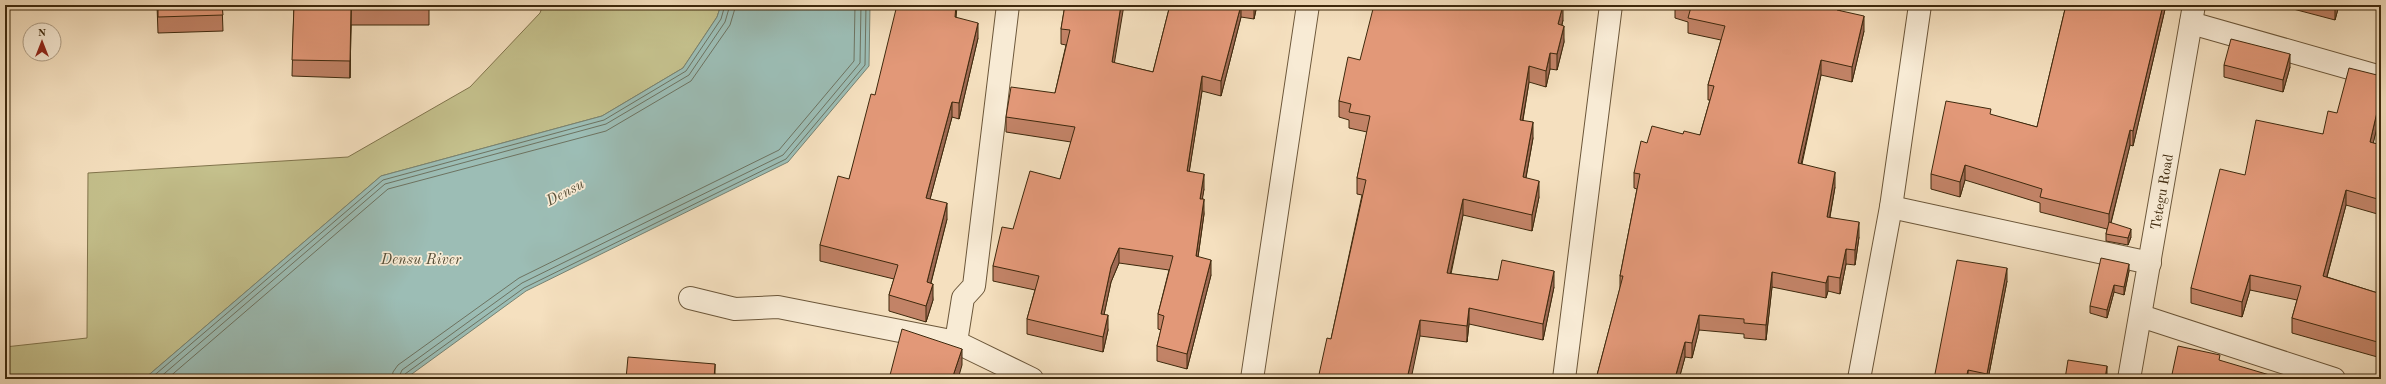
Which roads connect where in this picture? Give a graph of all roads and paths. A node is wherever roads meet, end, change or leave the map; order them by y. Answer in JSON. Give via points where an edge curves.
{"nodes":[{"id":1,"x":1008,"y":5,"type":"edge"},
{"id":2,"x":1308,"y":5,"type":"edge"},
{"id":3,"x":1611,"y":5,"type":"edge"},
{"id":4,"x":1920,"y":5,"type":"edge"},
{"id":5,"x":2193,"y":14,"type":"edge"},
{"id":6,"x":2381,"y":77,"type":"edge"},
{"id":7,"x":1891,"y":207,"type":"junction"},
{"id":8,"x":2150,"y":263,"type":"junction"},
{"id":9,"x":690,"y":298,"type":"dead end"},
{"id":10,"x":2141,"y":316,"type":"junction"},
{"id":11,"x":956,"y":342,"type":"junction"},
{"id":12,"x":1032,"y":379,"type":"edge"},
{"id":13,"x":1252,"y":379,"type":"edge"},
{"id":14,"x":1564,"y":379,"type":"edge"},
{"id":15,"x":1859,"y":379,"type":"edge"},
{"id":16,"x":2129,"y":379,"type":"edge"},
{"id":17,"x":2334,"y":379,"type":"edge"}],
"edges":[{"from":1,"to":11,"type":"street","via":[[974,286],[963,298]]},
{"from":2,"to":13,"type":"street"},
{"from":3,"to":14,"type":"street"},
{"from":4,"to":7,"type":"street"},
{"from":5,"to":6,"type":"street"},
{"from":5,"to":8,"type":"street","name":"Tetegu Road"},
{"from":7,"to":8,"type":"street"},
{"from":7,"to":15,"type":"street"},
{"from":8,"to":10,"type":"street","name":"Tetegu Road"},
{"from":9,"to":11,"type":"street","via":[[735,309],[778,308]]},
{"from":10,"to":16,"type":"street","name":"Tetegu Road"},
{"from":10,"to":17,"type":"street"},
{"from":11,"to":12,"type":"street"}]}
